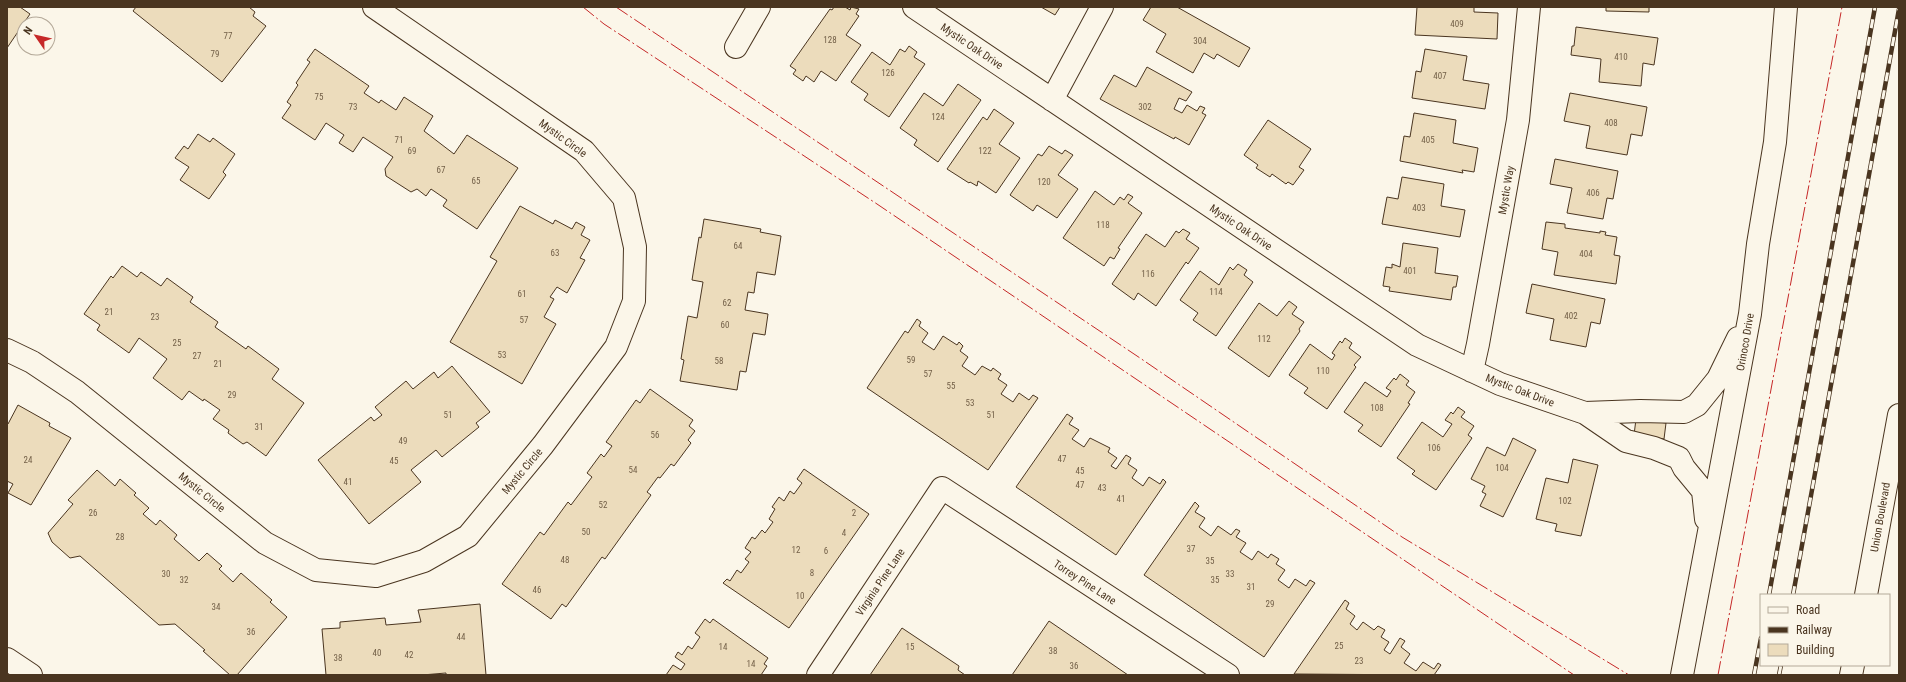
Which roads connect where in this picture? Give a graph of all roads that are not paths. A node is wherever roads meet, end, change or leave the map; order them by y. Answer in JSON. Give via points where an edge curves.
{"nodes":[{"id":1,"x":374,"y":7,"type":"edge"},
{"id":2,"x":759,"y":7,"type":"edge"},
{"id":3,"x":914,"y":7,"type":"edge"},
{"id":4,"x":1102,"y":7,"type":"edge"},
{"id":5,"x":1529,"y":7,"type":"edge"},
{"id":6,"x":1786,"y":7,"type":"edge"},
{"id":7,"x":736,"y":46,"type":"dead end"},
{"id":8,"x":1052,"y":100,"type":"junction"},
{"id":9,"x":1750,"y":314,"type":"junction"},
{"id":10,"x":7,"y":350,"type":"edge"},
{"id":11,"x":1472,"y":371,"type":"junction"},
{"id":12,"x":1585,"y":414,"type":"junction"},
{"id":13,"x":1899,"y":415,"type":"edge"},
{"id":14,"x":942,"y":488,"type":"joint"},
{"id":15,"x":1708,"y":538,"type":"junction"},
{"id":16,"x":1866,"y":594,"type":"edge"},
{"id":17,"x":7,"y":659,"type":"edge"},
{"id":18,"x":31,"y":675,"type":"edge"},
{"id":19,"x":818,"y":675,"type":"edge"},
{"id":20,"x":1228,"y":675,"type":"edge"},
{"id":21,"x":1682,"y":675,"type":"edge"}],
"edges":[{"from":1,"to":10,"type":"street","name":"Mystic Circle","via":[[584,151],[624,198],[635,247],[634,301],[616,347],[543,445],[468,536],[424,561],[376,576],[316,570],[265,543],[77,392],[32,362]]},
{"from":2,"to":7,"type":"street"},
{"from":3,"to":8,"type":"street","name":"Mystic Oak Drive"},
{"from":4,"to":8,"type":"street"},
{"from":5,"to":11,"type":"street","name":"Mystic Way","via":[[1518,120]]},
{"from":6,"to":9,"type":"street","name":"Orinoco Drive","via":[[1775,142],[1758,244]]},
{"from":8,"to":11,"type":"street","name":"Mystic Oak Drive","via":[[1417,345]]},
{"from":9,"to":12,"type":"street","name":"Mystic Oak Drive","via":[[1718,379],[1696,405],[1684,412]]},
{"from":9,"to":15,"type":"street","name":"Orinoco Drive"},
{"from":11,"to":12,"type":"street","name":"Mystic Oak Drive","via":[[1500,384]]},
{"from":12,"to":15,"type":"street","name":"Mystic Oak Drive","via":[[1626,441],[1679,458],[1703,490]]},
{"from":13,"to":16,"type":"street","name":"Union Boulevard"},
{"from":14,"to":19,"type":"street","name":"Virginia Pine Lane"},
{"from":14,"to":20,"type":"street","name":"Torrey Pine Lane"},
{"from":15,"to":21,"type":"street","name":"Orinoco Drive"},
{"from":17,"to":18,"type":"street"}]}
